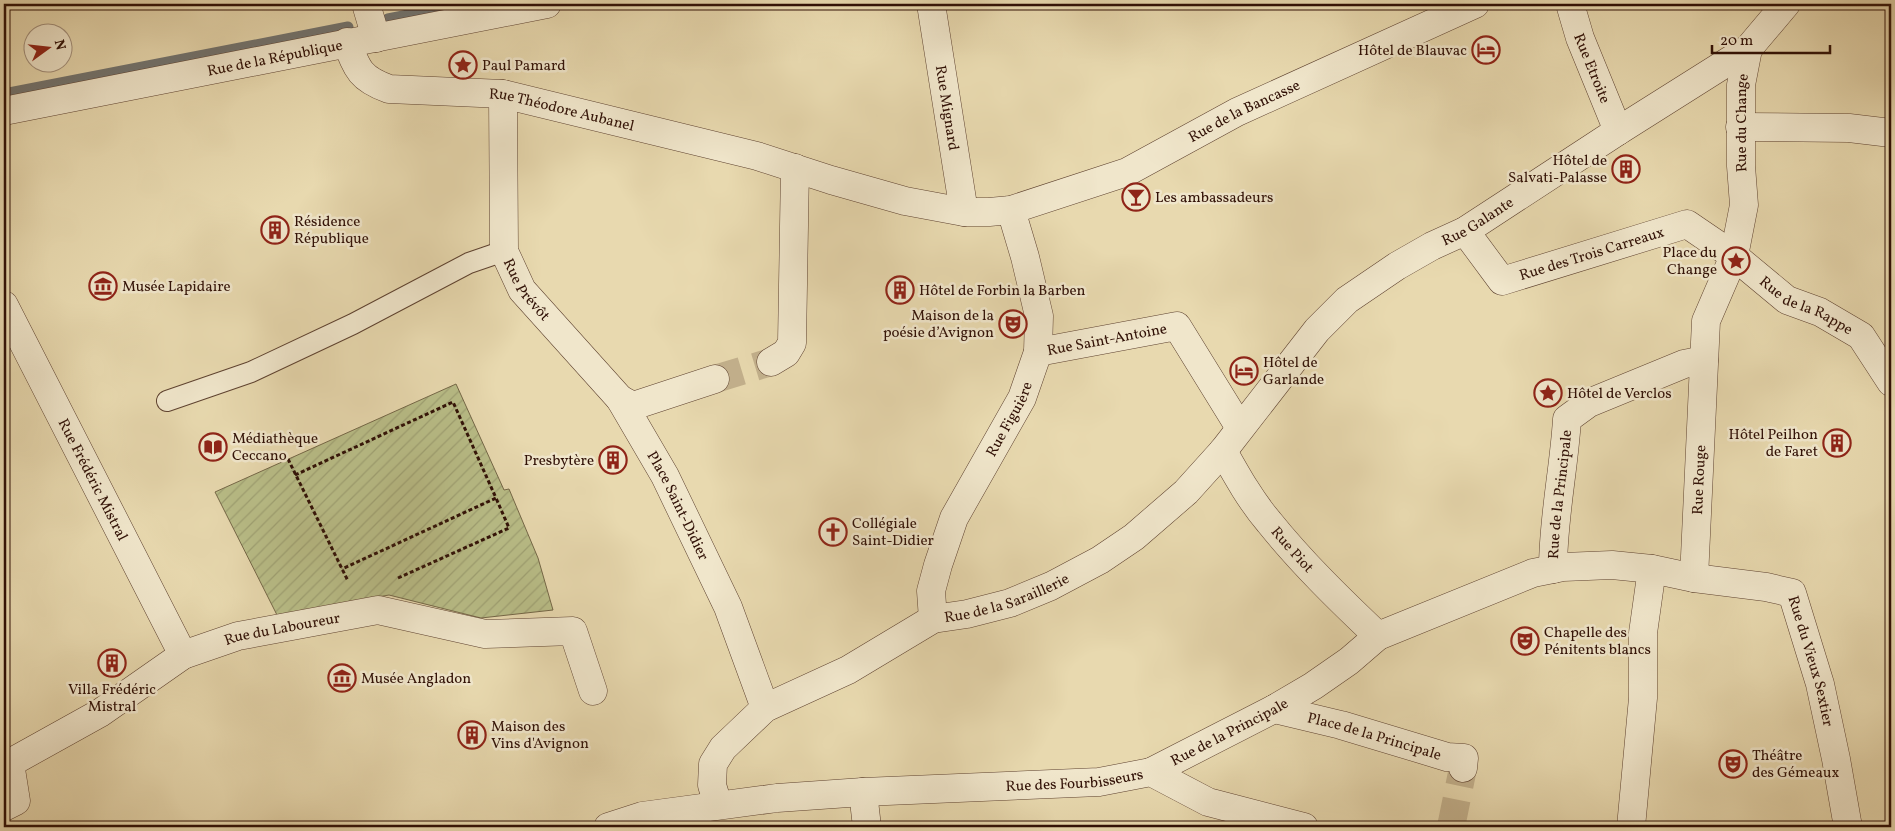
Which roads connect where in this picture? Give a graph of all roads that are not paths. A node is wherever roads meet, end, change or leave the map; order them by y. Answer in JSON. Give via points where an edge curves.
{"nodes":[{"id":1,"x":366,"y":4,"type":"edge"},
{"id":2,"x":547,"y":4,"type":"edge"},
{"id":3,"x":931,"y":4,"type":"edge"},
{"id":4,"x":1475,"y":4,"type":"edge"},
{"id":5,"x":1570,"y":4,"type":"edge"},
{"id":6,"x":1786,"y":4,"type":"edge"},
{"id":7,"x":376,"y":38,"type":"junction"},
{"id":8,"x":347,"y":42,"type":"junction"},
{"id":9,"x":1748,"y":49,"type":"junction"},
{"id":10,"x":503,"y":94,"type":"junction"},
{"id":11,"x":4,"y":111,"type":"edge"},
{"id":12,"x":1740,"y":127,"type":"junction"},
{"id":13,"x":1618,"y":131,"type":"junction"},
{"id":14,"x":1891,"y":133,"type":"edge"},
{"id":15,"x":795,"y":168,"type":"junction"},
{"id":16,"x":1011,"y":210,"type":"junction"},
{"id":17,"x":964,"y":212,"type":"junction"},
{"id":18,"x":1465,"y":231,"type":"junction"},
{"id":19,"x":504,"y":251,"type":"junction"},
{"id":20,"x":1734,"y":256,"type":"junction"},
{"id":21,"x":4,"y":305,"type":"edge"},
{"id":22,"x":1038,"y":352,"type":"junction"},
{"id":23,"x":1704,"y":360,"type":"junction"},
{"id":24,"x":771,"y":362,"type":"tunnel mouth"},
{"id":25,"x":715,"y":380,"type":"tunnel mouth"},
{"id":26,"x":1891,"y":382,"type":"edge"},
{"id":27,"x":620,"y":399,"type":"junction"},
{"id":28,"x":167,"y":401,"type":"dead end"},
{"id":29,"x":1240,"y":428,"type":"junction"},
{"id":30,"x":1223,"y":451,"type":"junction"},
{"id":31,"x":1558,"y":568,"type":"junction"},
{"id":32,"x":1652,"y":569,"type":"junction"},
{"id":33,"x":1694,"y":578,"type":"junction"},
{"id":34,"x":933,"y":619,"type":"junction"},
{"id":35,"x":1378,"y":636,"type":"junction"},
{"id":36,"x":183,"y":655,"type":"junction"},
{"id":37,"x":592,"y":690,"type":"dead end"},
{"id":38,"x":765,"y":708,"type":"junction"},
{"id":39,"x":1274,"y":709,"type":"junction"},
{"id":40,"x":1463,"y":768,"type":"dead end"},
{"id":41,"x":1151,"y":772,"type":"junction"},
{"id":42,"x":863,"y":792,"type":"junction"},
{"id":43,"x":718,"y":805,"type":"junction"},
{"id":44,"x":4,"y":807,"type":"edge"},
{"id":45,"x":608,"y":827,"type":"edge"},
{"id":46,"x":867,"y":827,"type":"edge"},
{"id":47,"x":1304,"y":827,"type":"edge"},
{"id":48,"x":1631,"y":827,"type":"edge"},
{"id":49,"x":1848,"y":827,"type":"edge"}],
"edges":[{"from":1,"to":7,"type":"street"},
{"from":2,"to":7,"type":"street","name":"Rue de la République"},
{"from":3,"to":17,"type":"street","name":"Rue Mignard"},
{"from":4,"to":16,"type":"street","name":"Rue de la Bancasse","via":[[1237,112],[1127,172]]},
{"from":5,"to":13,"type":"street","name":"Rue Etroite","via":[[1580,38]]},
{"from":6,"to":9,"type":"street","name":"Rue du Change"},
{"from":7,"to":8,"type":"street","name":"Rue de la République"},
{"from":8,"to":10,"type":"street","name":"Rue Théodore Aubanel","via":[[356,67],[372,83],[389,89]]},
{"from":8,"to":11,"type":"street","name":"Rue de la République"},
{"from":9,"to":12,"type":"street","name":"Rue du Change","via":[[1740,85]]},
{"from":9,"to":13,"type":"street","name":"Rue Galante"},
{"from":10,"to":15,"type":"street","name":"Rue Théodore Aubanel"},
{"from":10,"to":19,"type":"street","name":"Rue Prévôt"},
{"from":12,"to":14,"type":"street","via":[[1849,128]]},
{"from":12,"to":20,"type":"street","name":"Rue du Change","via":[[1744,205]]},
{"from":13,"to":18,"type":"street","name":"Rue Galante"},
{"from":15,"to":17,"type":"street","name":"Rue Théodore Aubanel","via":[[905,201]]},
{"from":15,"to":24,"type":"street","via":[[792,343],[786,353]]},
{"from":16,"to":17,"type":"street","name":"Rue Théodore Aubanel"},
{"from":16,"to":22,"type":"street","name":"Rue Figuière","via":[[1039,316]]},
{"from":18,"to":20,"type":"street","name":"Rue des Trois Carreaux","via":[[1502,281],[1686,224]]},
{"from":18,"to":29,"type":"street","name":"Rue Galante","via":[[1397,266],[1347,300],[1317,330]]},
{"from":19,"to":27,"type":"street","name":"Rue Prévôt","via":[[522,290]]},
{"from":19,"to":28,"type":"lane","via":[[469,263],[251,372]]},
{"from":20,"to":23,"type":"street","name":"Rue Rouge","via":[[1706,321]]},
{"from":20,"to":26,"type":"street","name":"Rue de la Rappe","via":[[1787,300],[1820,312],[1861,336]]},
{"from":21,"to":36,"type":"street","name":"Rue Frédéric Mistral"},
{"from":22,"to":29,"type":"street","name":"Rue Saint-Antoine","via":[[1177,326]]},
{"from":22,"to":34,"type":"street","name":"Rue Figuière","via":[[1022,398],[954,518],[931,591]]},
{"from":23,"to":31,"type":"street","name":"Rue de la Principale","via":[[1684,364],[1589,403],[1567,419],[1558,490]]},
{"from":23,"to":33,"type":"street","name":"Rue Rouge"},
{"from":25,"to":27,"type":"street","via":[[633,406]]},
{"from":27,"to":38,"type":"street","name":"Place Saint-Didier","via":[[665,476],[728,608]]},
{"from":29,"to":30,"type":"street","name":"Rue de la Saraillerie"},
{"from":30,"to":34,"type":"street","name":"Rue de la Saraillerie","via":[[1186,492],[1134,537],[1100,560],[1051,586],[1010,602]]},
{"from":30,"to":35,"type":"street","name":"Rue Piot","via":[[1268,522]]},
{"from":31,"to":32,"type":"street","via":[[1612,565]]},
{"from":31,"to":35,"type":"street","via":[[1533,573]]},
{"from":32,"to":33,"type":"street"},
{"from":32,"to":48,"type":"street","via":[[1643,634],[1643,698]]},
{"from":33,"to":49,"type":"street","name":"Rue du Vieux Sextier","via":[[1792,593],[1820,684]]},
{"from":34,"to":38,"type":"street","name":"Rue de la Saraillerie","via":[[848,670]]},
{"from":35,"to":39,"type":"street","name":"Rue de la Principale","via":[[1342,666]]},
{"from":36,"to":37,"type":"street","name":"Rue du Laboureur","via":[[238,636],[378,610],[485,634],[573,631]]},
{"from":36,"to":44,"type":"street","name":"Rue du Laboureur","via":[[100,713],[10,763],[16,801]]},
{"from":38,"to":43,"type":"street","name":"Rue de la Saraillerie","via":[[724,748],[713,764],[712,785]]},
{"from":39,"to":40,"type":"street","name":"Place de la Principale","via":[[1447,757],[1464,758]]},
{"from":39,"to":41,"type":"street","name":"Rue de la Principale"},
{"from":41,"to":42,"type":"street","name":"Rue des Fourbisseurs","via":[[1099,782]]},
{"from":41,"to":47,"type":"street","name":"Rue des Fourbisseurs","via":[[1208,802]]},
{"from":42,"to":43,"type":"street"},
{"from":42,"to":46,"type":"street"},
{"from":43,"to":45,"type":"street","via":[[642,816]]}]}
